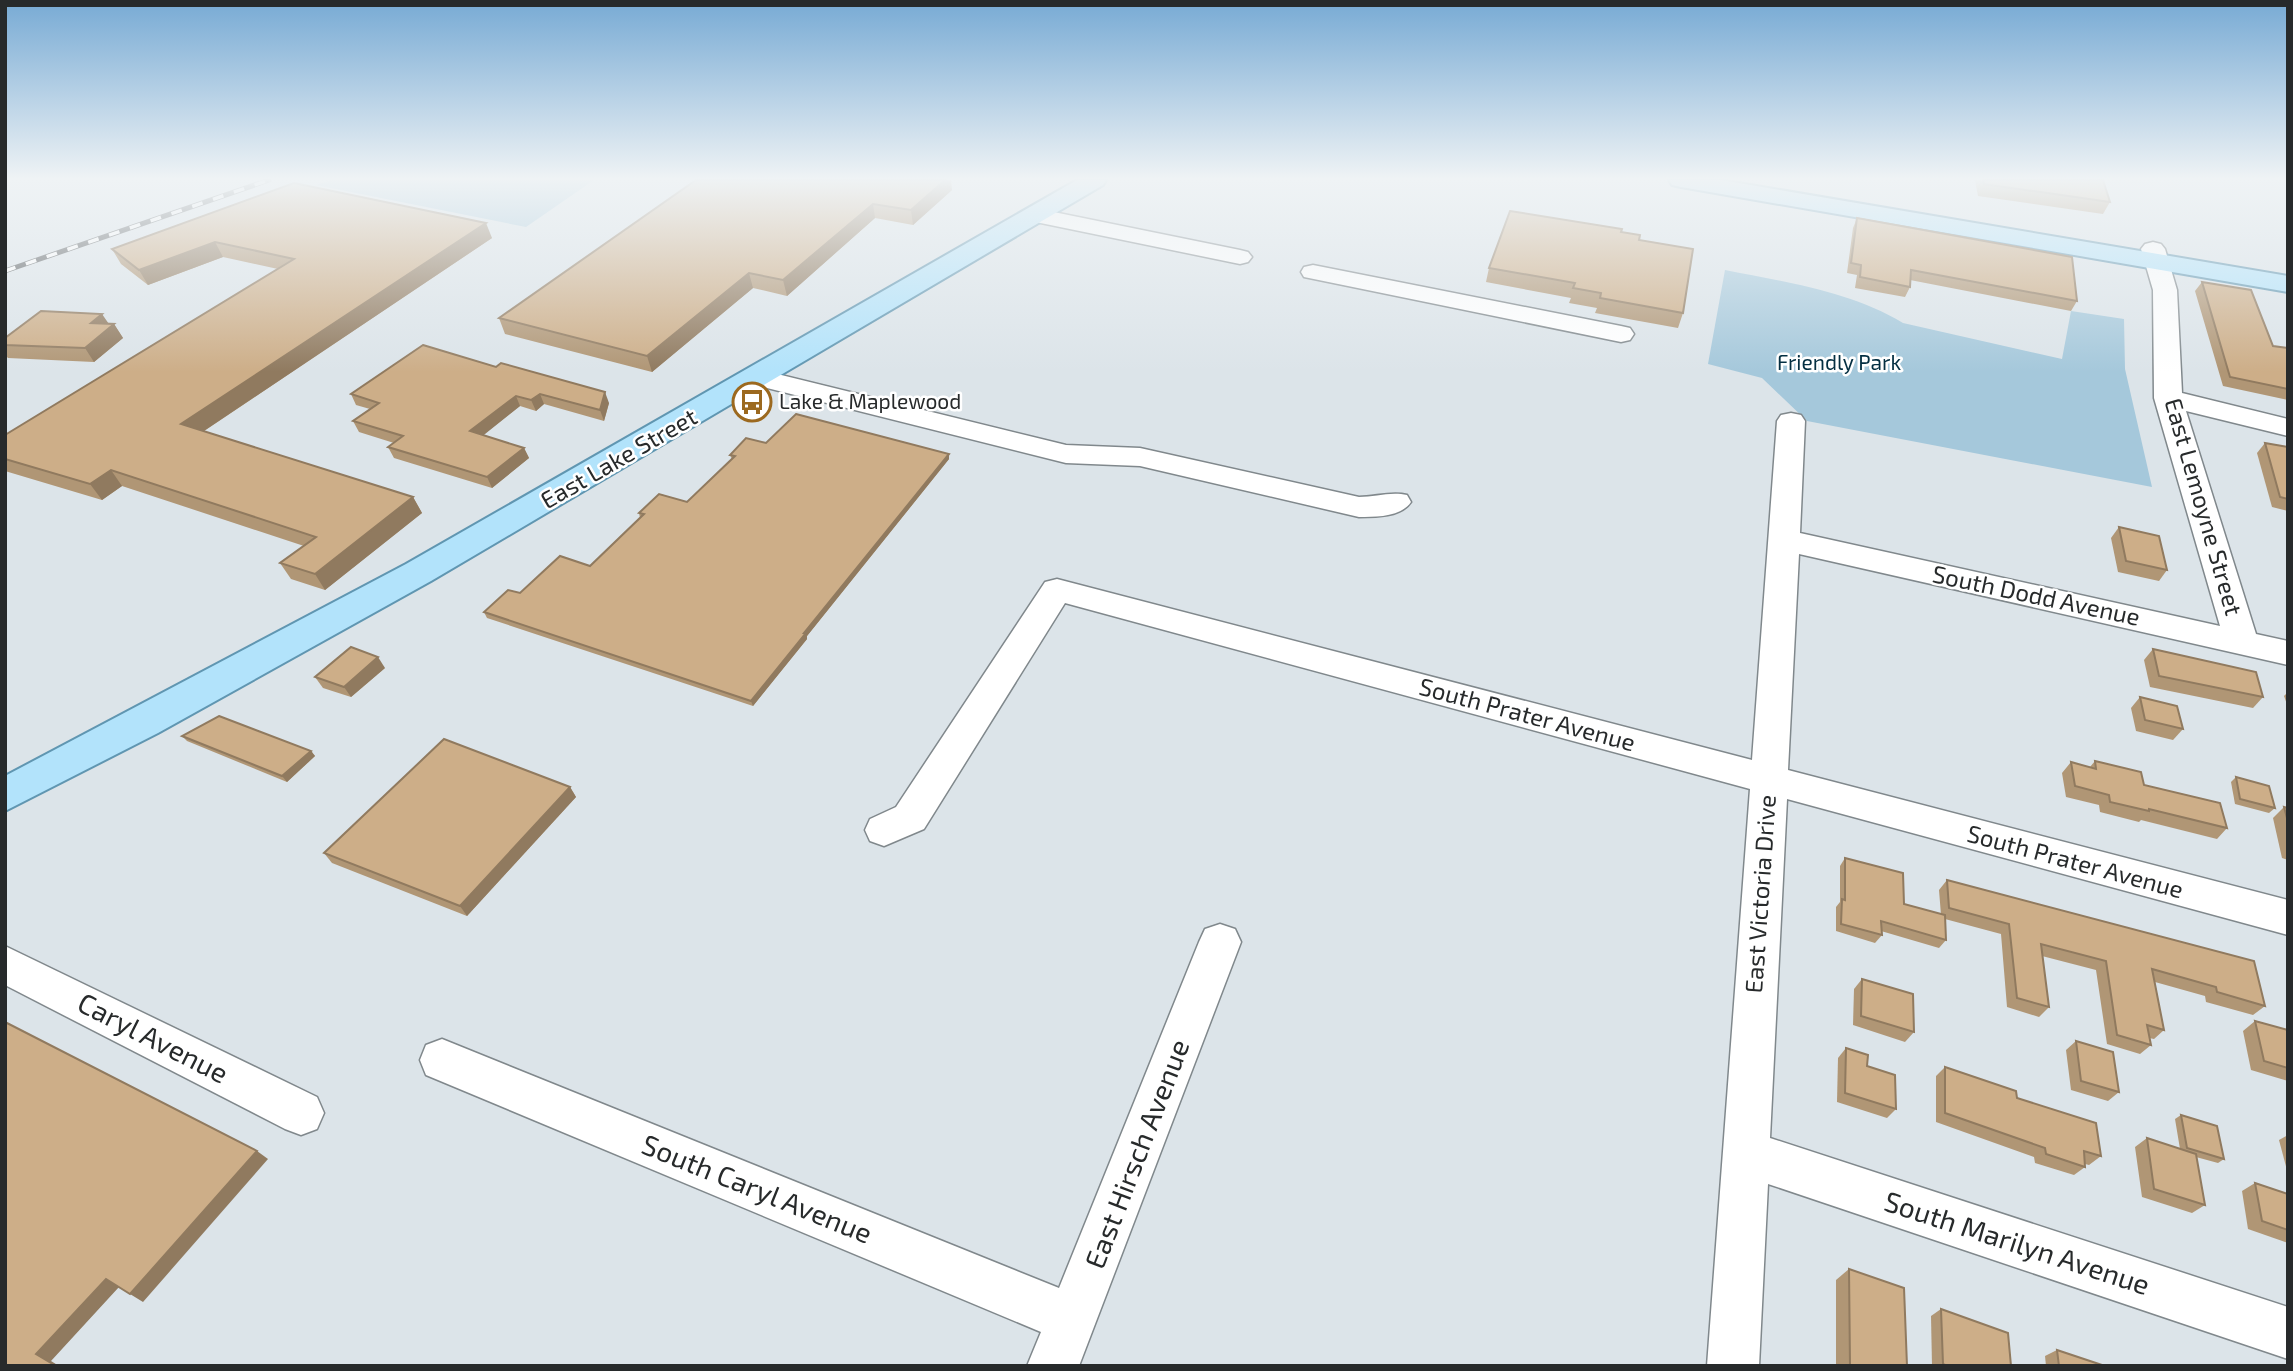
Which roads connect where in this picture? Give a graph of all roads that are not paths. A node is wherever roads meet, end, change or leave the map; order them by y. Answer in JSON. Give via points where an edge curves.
{"nodes":[{"id":1,"x":985,"y":244,"type":"edge"},
{"id":2,"x":1176,"y":244,"type":"edge"},
{"id":3,"x":2085,"y":244,"type":"edge"},
{"id":4,"x":2094,"y":244,"type":"edge"},
{"id":5,"x":2155,"y":255,"type":"junction"},
{"id":6,"x":1240,"y":257,"type":"dead end"},
{"id":7,"x":2288,"y":271,"type":"edge"},
{"id":8,"x":1313,"y":272,"type":"dead end"},
{"id":9,"x":2288,"y":284,"type":"edge"},
{"id":10,"x":1621,"y":334,"type":"dead end"},
{"id":11,"x":761,"y":378,"type":"junction"},
{"id":12,"x":2168,"y":398,"type":"junction"},
{"id":13,"x":1791,"y":421,"type":"dead end"},
{"id":14,"x":2288,"y":428,"type":"edge"},
{"id":15,"x":1396,"y":502,"type":"dead end"},
{"id":16,"x":1783,"y":540,"type":"junction"},
{"id":17,"x":2241,"y":641,"type":"junction"},
{"id":18,"x":2288,"y":653,"type":"edge"},
{"id":19,"x":1768,"y":780,"type":"junction"},
{"id":20,"x":5,"y":795,"type":"edge"},
{"id":21,"x":884,"y":830,"type":"dead end"},
{"id":22,"x":2288,"y":918,"type":"edge"},
{"id":23,"x":1220,"y":942,"type":"dead end"},
{"id":24,"x":5,"y":964,"type":"edge"},
{"id":25,"x":442,"y":1060,"type":"dead end"},
{"id":26,"x":301,"y":1113,"type":"dead end"},
{"id":27,"x":1745,"y":1153,"type":"junction"},
{"id":28,"x":1072,"y":1319,"type":"junction"},
{"id":29,"x":2288,"y":1333,"type":"edge"},
{"id":30,"x":1053,"y":1366,"type":"edge"},
{"id":31,"x":1732,"y":1366,"type":"edge"}],
"edges":[{"from":1,"to":11,"type":"main road","name":"East Lake Street"},
{"from":2,"to":6,"type":"street"},
{"from":3,"to":5,"type":"main road"},
{"from":4,"to":5,"type":"main road"},
{"from":5,"to":7,"type":"main road"},
{"from":5,"to":9,"type":"main road"},
{"from":5,"to":12,"type":"street","name":"East Lemoyne Street","via":[[2165,290]]},
{"from":8,"to":10,"type":"street"},
{"from":11,"to":15,"type":"street","via":[[1066,454],[1140,457],[1359,507]]},
{"from":11,"to":20,"type":"main road","name":"East Lake Street","via":[[332,622]]},
{"from":12,"to":14,"type":"street"},
{"from":12,"to":17,"type":"street","name":"East Lemoyne Street"},
{"from":13,"to":16,"type":"street","name":"East Victoria Drive"},
{"from":16,"to":17,"type":"street","name":"South Dodd Avenue"},
{"from":16,"to":19,"type":"street","name":"East Victoria Drive"},
{"from":17,"to":18,"type":"street","name":"South Dodd Avenue"},
{"from":19,"to":21,"type":"street","name":"South Prater Avenue","via":[[1057,590],[910,818]]},
{"from":19,"to":22,"type":"street","name":"South Prater Avenue"},
{"from":19,"to":27,"type":"street","name":"East Victoria Drive"},
{"from":23,"to":28,"type":"street","name":"East Hirsch Avenue"},
{"from":24,"to":26,"type":"street","name":"Caryl Avenue"},
{"from":25,"to":28,"type":"street","name":"South Caryl Avenue"},
{"from":27,"to":29,"type":"street","name":"South Marilyn Avenue"},
{"from":27,"to":31,"type":"street","name":"East Victoria Drive"},
{"from":28,"to":30,"type":"street","name":"East Hirsch Avenue"}]}
